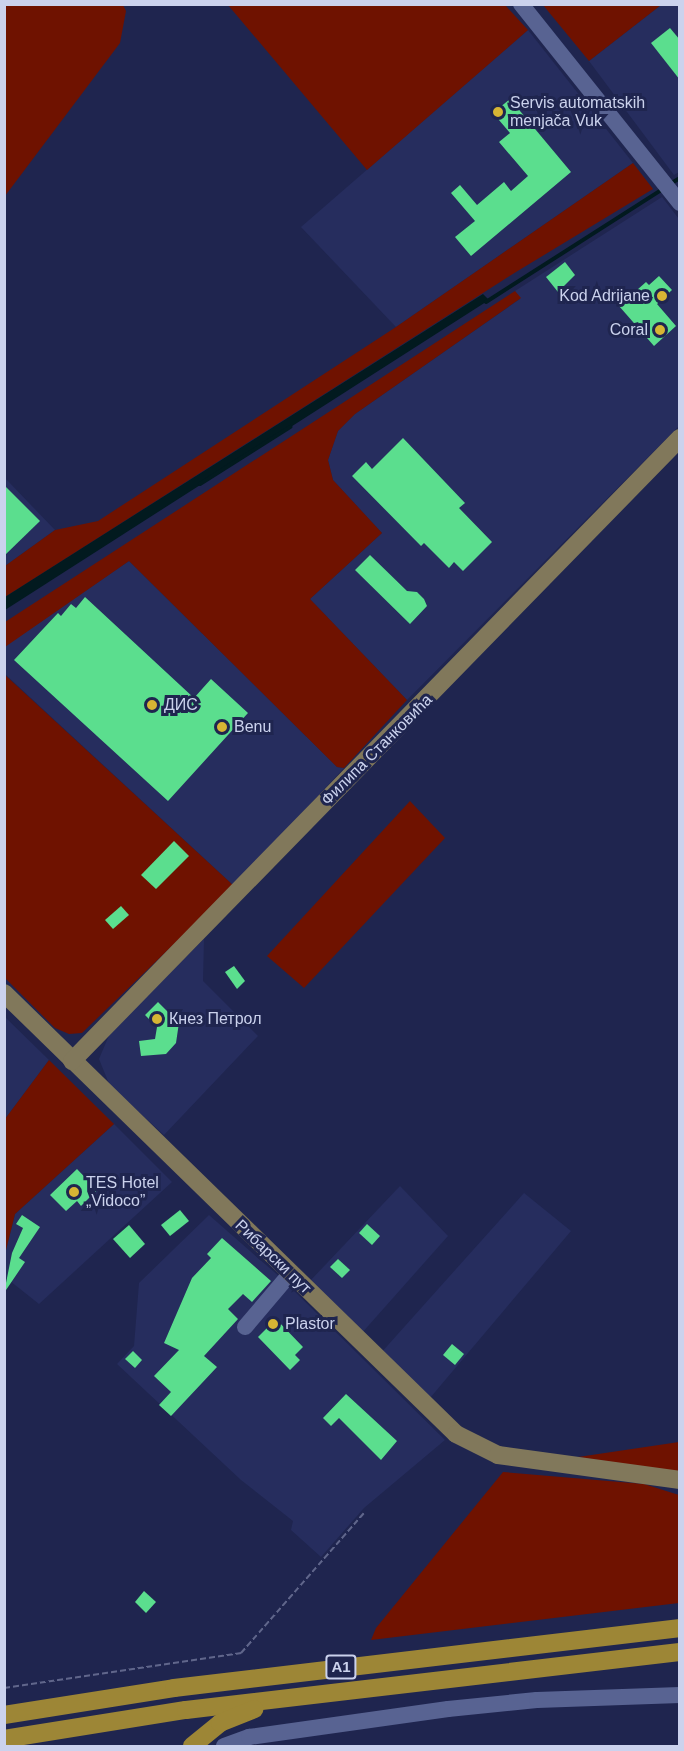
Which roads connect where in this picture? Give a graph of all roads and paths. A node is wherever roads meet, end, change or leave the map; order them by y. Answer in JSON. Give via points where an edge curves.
{"nodes":[{"id":1,"x":521,"y":4,"type":"edge"},
{"id":2,"x":676,"y":198,"type":"edge"},
{"id":3,"x":680,"y":438,"type":"edge"},
{"id":4,"x":4,"y":993,"type":"edge"},
{"id":5,"x":72,"y":1060,"type":"junction"},
{"id":6,"x":290,"y":1274,"type":"junction"},
{"id":7,"x":245,"y":1327,"type":"dead end"},
{"id":8,"x":680,"y":1480,"type":"edge"},
{"id":9,"x":364,"y":1513,"type":"dead end"},
{"id":10,"x":680,"y":1628,"type":"edge"},
{"id":11,"x":680,"y":1652,"type":"edge"},
{"id":12,"x":4,"y":1689,"type":"edge"},
{"id":13,"x":680,"y":1695,"type":"edge"},
{"id":14,"x":284,"y":1698,"type":"junction"},
{"id":15,"x":4,"y":1715,"type":"edge"},
{"id":16,"x":4,"y":1740,"type":"edge"},
{"id":17,"x":192,"y":1746,"type":"edge"},
{"id":18,"x":224,"y":1746,"type":"edge"}],
"edges":[{"from":1,"to":2,"type":"street"},
{"from":3,"to":5,"type":"main road","name":"Филипа Станковића"},
{"from":4,"to":5,"type":"main road","name":"Рибарски пут"},
{"from":5,"to":6,"type":"main road","name":"Рибарски пут"},
{"from":6,"to":7,"type":"street"},
{"from":6,"to":8,"type":"main road","name":"Рибарски пут","via":[[442,1423],[472,1445],[522,1459]]},
{"from":9,"to":12,"type":"path","via":[[241,1653]]},
{"from":10,"to":15,"type":"highway","number":"A1","via":[[186,1686]]},
{"from":11,"to":14,"type":"highway","number":"A1"},
{"from":13,"to":18,"type":"street","via":[[537,1700],[459,1708],[249,1737]]},
{"from":14,"to":16,"type":"highway","number":"A1","via":[[154,1714]]},
{"from":14,"to":17,"type":"highway","via":[[231,1718]]}]}
